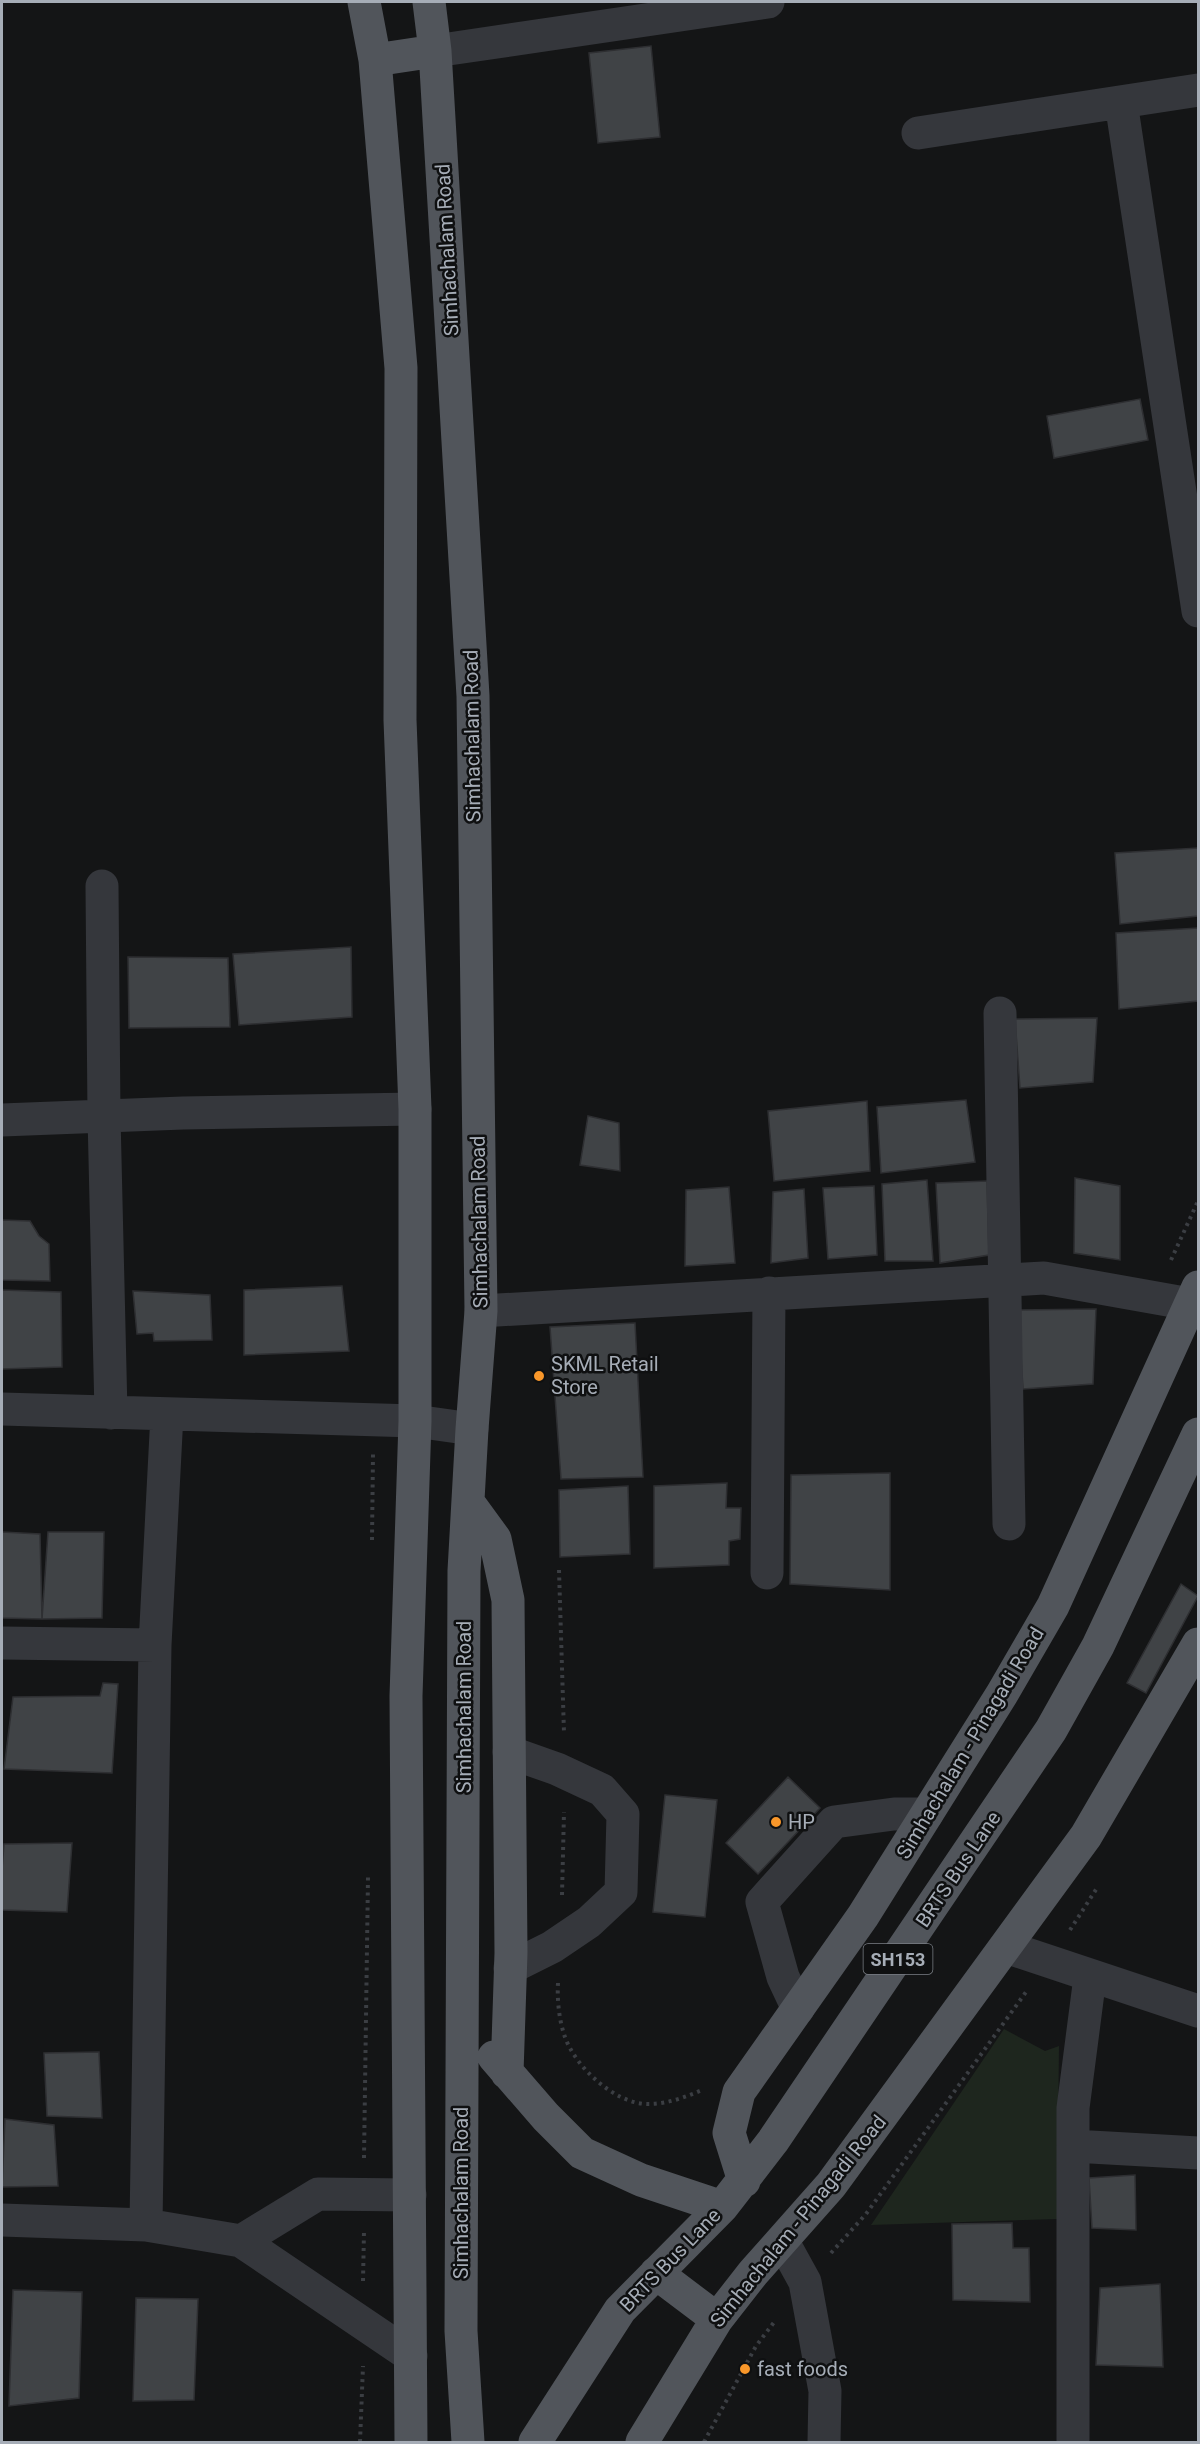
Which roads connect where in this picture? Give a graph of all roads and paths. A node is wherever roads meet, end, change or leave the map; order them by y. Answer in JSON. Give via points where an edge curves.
{"nodes":[{"id":1,"x":364,"y":2,"type":"edge"},
{"id":2,"x":429,"y":2,"type":"edge"},
{"id":3,"x":768,"y":2,"type":"edge"},
{"id":4,"x":716,"y":5,"type":"edge"},
{"id":5,"x":435,"y":51,"type":"junction"},
{"id":6,"x":375,"y":60,"type":"junction"},
{"id":7,"x":1198,"y":90,"type":"edge"},
{"id":8,"x":1121,"y":102,"type":"junction"},
{"id":9,"x":918,"y":133,"type":"dead end"},
{"id":10,"x":1198,"y":611,"type":"edge"},
{"id":11,"x":102,"y":886,"type":"dead end"},
{"id":12,"x":1000,"y":1013,"type":"dead end"},
{"id":13,"x":415,"y":1109,"type":"junction"},
{"id":14,"x":104,"y":1116,"type":"junction"},
{"id":15,"x":2,"y":1119,"type":"edge"},
{"id":16,"x":1198,"y":1201,"type":"edge"},
{"id":17,"x":1003,"y":1280,"type":"junction"},
{"id":18,"x":769,"y":1293,"type":"junction"},
{"id":19,"x":1194,"y":1296,"type":"edge"},
{"id":20,"x":1155,"y":1298,"type":"junction"},
{"id":21,"x":481,"y":1311,"type":"junction"},
{"id":22,"x":2,"y":1409,"type":"edge"},
{"id":23,"x":111,"y":1413,"type":"junction"},
{"id":24,"x":167,"y":1414,"type":"junction"},
{"id":25,"x":373,"y":1420,"type":"junction"},
{"id":26,"x":415,"y":1421,"type":"junction"},
{"id":27,"x":472,"y":1429,"type":"junction"},
{"id":28,"x":1198,"y":1434,"type":"edge"},
{"id":29,"x":468,"y":1502,"type":"junction"},
{"id":30,"x":1009,"y":1524,"type":"dead end"},
{"id":31,"x":371,"y":1547,"type":"dead end"},
{"id":32,"x":559,"y":1570,"type":"dead end"},
{"id":33,"x":767,"y":1573,"type":"dead end"},
{"id":34,"x":2,"y":1643,"type":"edge"},
{"id":35,"x":1198,"y":1644,"type":"edge"},
{"id":36,"x":154,"y":1645,"type":"junction"},
{"id":37,"x":509,"y":1752,"type":"junction"},
{"id":38,"x":565,"y":1773,"type":"junction"},
{"id":39,"x":927,"y":1814,"type":"junction"},
{"id":40,"x":368,"y":1876,"type":"dead end"},
{"id":41,"x":561,"y":1941,"type":"junction"},
{"id":42,"x":1006,"y":1947,"type":"junction"},
{"id":43,"x":510,"y":1968,"type":"junction"},
{"id":44,"x":1090,"y":1977,"type":"junction"},
{"id":45,"x":798,"y":2009,"type":"junction"},
{"id":46,"x":1198,"y":2011,"type":"edge"},
{"id":47,"x":464,"y":2021,"type":"junction"},
{"id":48,"x":507,"y":2073,"type":"junction"},
{"id":49,"x":709,"y":2085,"type":"dead end"},
{"id":50,"x":1073,"y":2146,"type":"junction"},
{"id":51,"x":1198,"y":2153,"type":"edge"},
{"id":52,"x":744,"y":2181,"type":"junction"},
{"id":53,"x":364,"y":2194,"type":"junction"},
{"id":54,"x":410,"y":2195,"type":"junction"},
{"id":55,"x":722,"y":2207,"type":"junction"},
{"id":56,"x":2,"y":2220,"type":"edge"},
{"id":57,"x":146,"y":2225,"type":"junction"},
{"id":58,"x":241,"y":2241,"type":"junction"},
{"id":59,"x":783,"y":2242,"type":"junction"},
{"id":60,"x":656,"y":2273,"type":"junction"},
{"id":61,"x":717,"y":2319,"type":"junction"},
{"id":62,"x":363,"y":2323,"type":"junction"},
{"id":63,"x":411,"y":2356,"type":"junction"},
{"id":64,"x":462,"y":2358,"type":"junction"},
{"id":65,"x":360,"y":2442,"type":"edge"},
{"id":66,"x":411,"y":2442,"type":"edge"},
{"id":67,"x":468,"y":2442,"type":"edge"},
{"id":68,"x":535,"y":2442,"type":"edge"},
{"id":69,"x":642,"y":2442,"type":"edge"},
{"id":70,"x":824,"y":2442,"type":"edge"},
{"id":71,"x":1072,"y":2442,"type":"edge"}],
"edges":[{"from":1,"to":6,"type":"main road"},
{"from":2,"to":5,"type":"main road","name":"Simhachalam Road"},
{"from":3,"to":4,"type":"street"},
{"from":4,"to":5,"type":"street"},
{"from":5,"to":6,"type":"main road"},
{"from":5,"to":21,"type":"main road","name":"Simhachalam Road","via":[[473,696]]},
{"from":6,"to":13,"type":"main road","via":[[401,368],[400,720]]},
{"from":7,"to":8,"type":"street"},
{"from":8,"to":9,"type":"street"},
{"from":8,"to":10,"type":"street"},
{"from":11,"to":14,"type":"street"},
{"from":12,"to":17,"type":"street"},
{"from":13,"to":14,"type":"street"},
{"from":13,"to":26,"type":"main road"},
{"from":14,"to":15,"type":"street"},
{"from":14,"to":23,"type":"street"},
{"from":16,"to":20,"type":"path"},
{"from":17,"to":18,"type":"street"},
{"from":17,"to":20,"type":"street","via":[[1044,1278]]},
{"from":17,"to":30,"type":"street"},
{"from":18,"to":21,"type":"street"},
{"from":18,"to":33,"type":"street"},
{"from":19,"to":20,"type":"street"},
{"from":19,"to":39,"type":"main road","name":"Simhachalam - Pinagadi Road","via":[[1053,1606]]},
{"from":21,"to":27,"type":"main road","name":"Simhachalam Road"},
{"from":22,"to":23,"type":"street"},
{"from":23,"to":24,"type":"street"},
{"from":24,"to":25,"type":"street"},
{"from":24,"to":36,"type":"street"},
{"from":25,"to":26,"type":"street"},
{"from":25,"to":31,"type":"path"},
{"from":26,"to":27,"type":"street"},
{"from":26,"to":54,"type":"main road","via":[[406,1696]]},
{"from":27,"to":29,"type":"main road","name":"Simhachalam Road"},
{"from":28,"to":52,"type":"main road","name":"BRTS Bus Lane","number":"SH153","via":[[1098,1646],[1051,1730]]},
{"from":29,"to":37,"type":"main road","via":[[495,1539],[508,1600]]},
{"from":29,"to":47,"type":"main road","name":"Simhachalam Road","via":[[464,1571]]},
{"from":32,"to":38,"type":"path"},
{"from":34,"to":36,"type":"street"},
{"from":35,"to":42,"type":"main road","name":"Simhachalam - Pinagadi Road","via":[[1086,1836]]},
{"from":36,"to":57,"type":"street"},
{"from":37,"to":38,"type":"street"},
{"from":37,"to":43,"type":"main road"},
{"from":38,"to":41,"type":"path"},
{"from":38,"to":41,"type":"street","via":[[602,1790],[623,1814],[621,1892]]},
{"from":39,"to":45,"type":"main road","name":"Simhachalam - Pinagadi Road"},
{"from":39,"to":45,"type":"street","via":[[834,1822],[762,1902],[783,1977]]},
{"from":40,"to":53,"type":"path"},
{"from":41,"to":43,"type":"street"},
{"from":41,"to":49,"type":"path","via":[[557,1994],[564,2036],[584,2069],[610,2093],[647,2104],[682,2099]]},
{"from":42,"to":44,"type":"street"},
{"from":42,"to":59,"type":"main road","name":"Simhachalam - Pinagadi Road","via":[[831,2186]]},
{"from":43,"to":48,"type":"main road"},
{"from":44,"to":46,"type":"street"},
{"from":44,"to":50,"type":"street","via":[[1073,2108]]},
{"from":45,"to":52,"type":"main road","name":"Simhachalam - Pinagadi Road","via":[[739,2092],[729,2133]]},
{"from":47,"to":48,"type":"main road"},
{"from":47,"to":64,"type":"main road","name":"Simhachalam Road","via":[[460,2120]]},
{"from":48,"to":55,"type":"main road","via":[[582,2153],[641,2180]]},
{"from":50,"to":51,"type":"street"},
{"from":50,"to":71,"type":"street"},
{"from":52,"to":55,"type":"main road","name":"BRTS Bus Lane","number":"SH153"},
{"from":53,"to":54,"type":"street"},
{"from":53,"to":58,"type":"street","via":[[318,2194]]},
{"from":53,"to":62,"type":"path"},
{"from":54,"to":63,"type":"main road"},
{"from":55,"to":60,"type":"main road","name":"BRTS Bus Lane","number":"SH153"},
{"from":56,"to":57,"type":"street"},
{"from":57,"to":58,"type":"street"},
{"from":58,"to":62,"type":"street"},
{"from":59,"to":61,"type":"main road","name":"Simhachalam - Pinagadi Road"},
{"from":59,"to":70,"type":"street","via":[[805,2282],[825,2391]]},
{"from":60,"to":61,"type":"main road"},
{"from":60,"to":68,"type":"main road","name":"BRTS Bus Lane","number":"SH153","via":[[620,2310]]},
{"from":61,"to":69,"type":"main road","name":"Simhachalam - Pinagadi Road"},
{"from":62,"to":63,"type":"street"},
{"from":62,"to":65,"type":"path"},
{"from":63,"to":64,"type":"main road"},
{"from":63,"to":66,"type":"main road"},
{"from":64,"to":67,"type":"main road","name":"Simhachalam Road"}]}
